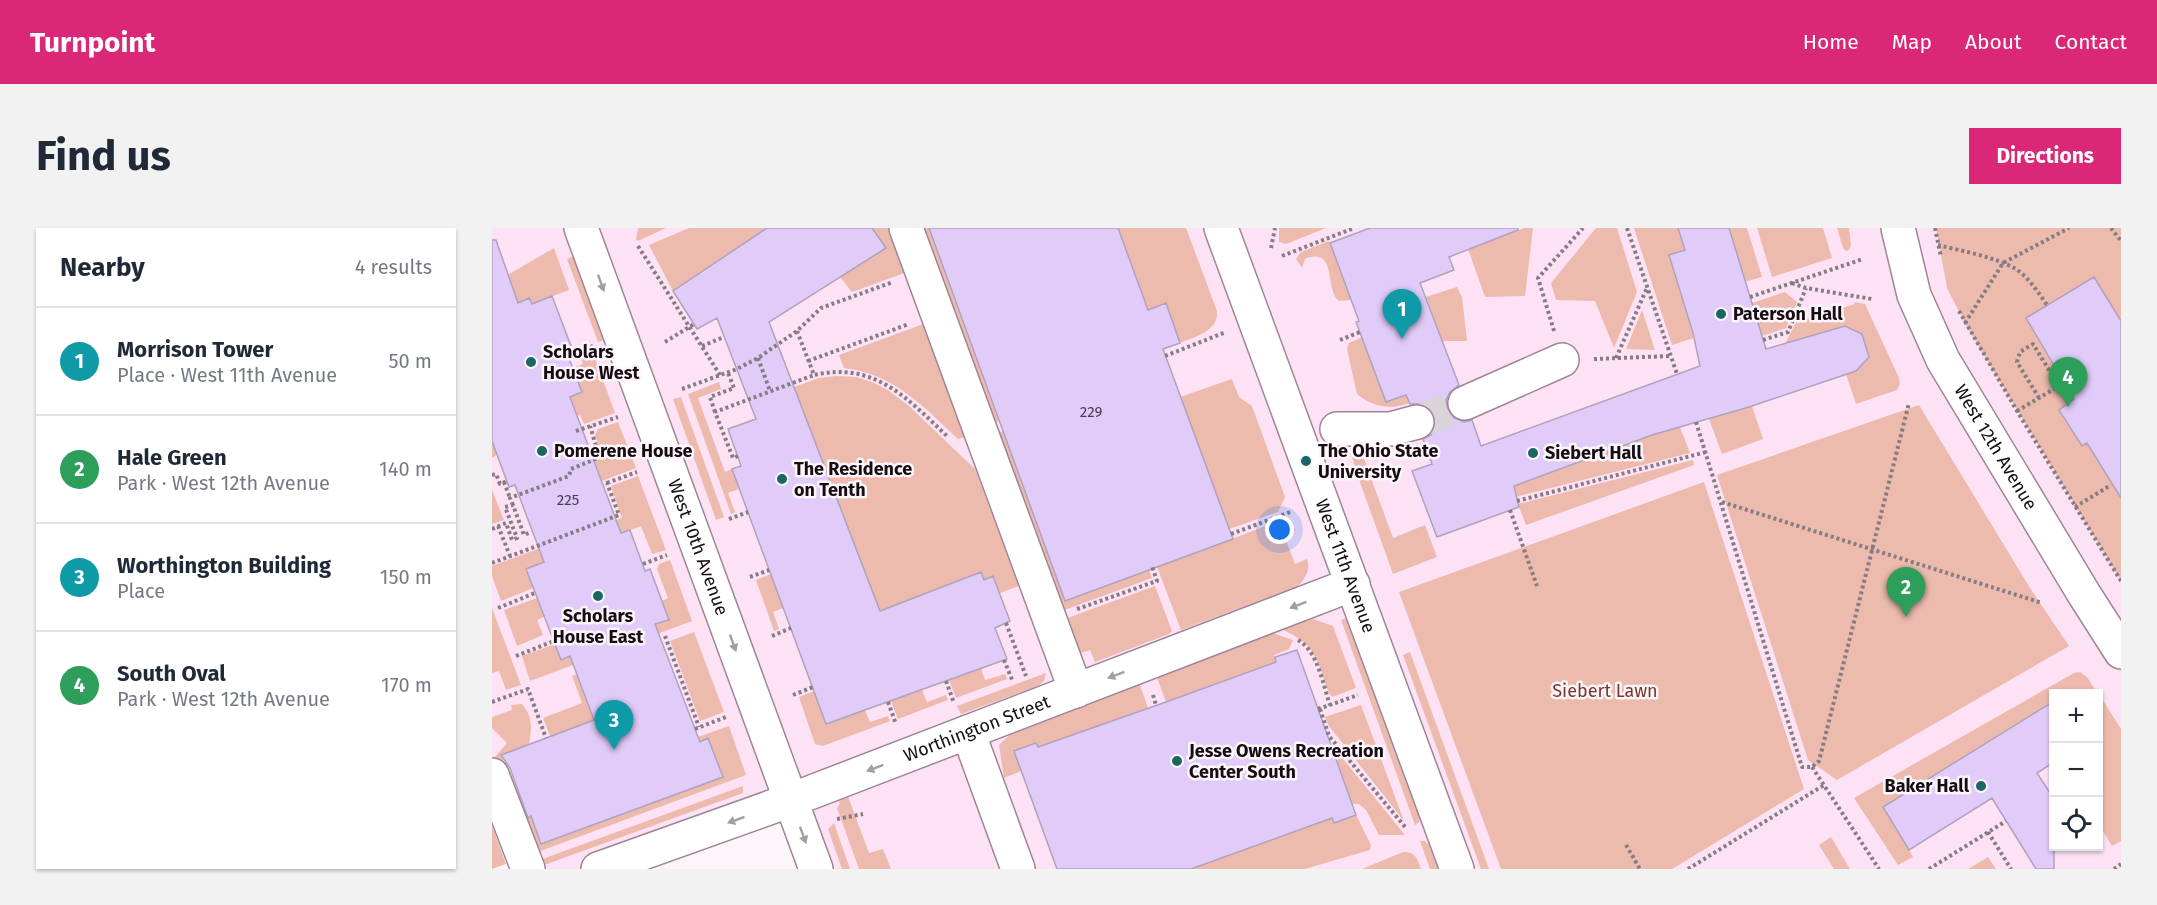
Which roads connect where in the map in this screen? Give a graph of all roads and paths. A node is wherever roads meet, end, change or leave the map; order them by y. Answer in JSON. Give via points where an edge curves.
{"nodes":[{"id":1,"x":906,"y":228,"type":"edge"},
{"id":2,"x":1221,"y":228,"type":"edge"},
{"id":3,"x":1275,"y":228,"type":"edge"},
{"id":4,"x":1353,"y":228,"type":"edge"},
{"id":5,"x":1583,"y":228,"type":"edge"},
{"id":6,"x":1626,"y":228,"type":"edge"},
{"id":7,"x":1898,"y":228,"type":"edge"},
{"id":8,"x":2069,"y":228,"type":"edge"},
{"id":9,"x":2111,"y":228,"type":"edge"},
{"id":10,"x":592,"y":233,"type":"edge"},
{"id":11,"x":2121,"y":241,"type":"edge"},
{"id":12,"x":1938,"y":245,"type":"dead end"},
{"id":13,"x":638,"y":246,"type":"dead end"},
{"id":14,"x":1271,"y":248,"type":"dead end"},
{"id":15,"x":1282,"y":255,"type":"dead end"},
{"id":16,"x":1863,"y":259,"type":"dead end"},
{"id":17,"x":2003,"y":263,"type":"junction"},
{"id":18,"x":902,"y":278,"type":"dead end"},
{"id":19,"x":1792,"y":283,"type":"junction"},
{"id":20,"x":1647,"y":288,"type":"junction"},
{"id":21,"x":1806,"y":288,"type":"junction"},
{"id":22,"x":1750,"y":297,"type":"dead end"},
{"id":23,"x":1872,"y":299,"type":"dead end"},
{"id":24,"x":1956,"y":305,"type":"dead end"},
{"id":25,"x":2047,"y":305,"type":"dead end"},
{"id":26,"x":917,"y":321,"type":"dead end"},
{"id":27,"x":1965,"y":322,"type":"junction"},
{"id":28,"x":694,"y":324,"type":"dead end"},
{"id":29,"x":689,"y":327,"type":"junction"},
{"id":30,"x":796,"y":331,"type":"junction"},
{"id":31,"x":1228,"y":332,"type":"dead end"},
{"id":32,"x":1360,"y":332,"type":"dead end"},
{"id":33,"x":1962,"y":332,"type":"dead end"},
{"id":34,"x":724,"y":337,"type":"dead end"},
{"id":35,"x":1340,"y":340,"type":"dead end"},
{"id":36,"x":1763,"y":340,"type":"dead end"},
{"id":37,"x":665,"y":342,"type":"dead end"},
{"id":38,"x":702,"y":346,"type":"junction"},
{"id":39,"x":591,"y":347,"type":"dead end"},
{"id":40,"x":568,"y":355,"type":"dead end"},
{"id":41,"x":1166,"y":356,"type":"dead end"},
{"id":42,"x":1670,"y":356,"type":"junction"},
{"id":43,"x":758,"y":358,"type":"junction"},
{"id":44,"x":1616,"y":358,"type":"junction"},
{"id":45,"x":1562,"y":360,"type":"junction"},
{"id":46,"x":808,"y":361,"type":"junction"},
{"id":47,"x":728,"y":373,"type":"junction"},
{"id":48,"x":1677,"y":374,"type":"dead end"},
{"id":49,"x":2078,"y":374,"type":"dead end"},
{"id":50,"x":720,"y":375,"type":"junction"},
{"id":51,"x":814,"y":375,"type":"junction"},
{"id":52,"x":2059,"y":386,"type":"junction"},
{"id":53,"x":682,"y":389,"type":"dead end"},
{"id":54,"x":770,"y":391,"type":"junction"},
{"id":55,"x":2039,"y":398,"type":"junction"},
{"id":56,"x":1465,"y":403,"type":"tunnel mouth"},
{"id":57,"x":1909,"y":403,"type":"dead end"},
{"id":58,"x":2017,"y":411,"type":"junction"},
{"id":59,"x":715,"y":412,"type":"junction"},
{"id":60,"x":616,"y":417,"type":"dead end"},
{"id":61,"x":1417,"y":422,"type":"tunnel mouth"},
{"id":62,"x":1696,"y":422,"type":"dead end"},
{"id":63,"x":590,"y":426,"type":"junction"},
{"id":64,"x":1337,"y":429,"type":"dead end"},
{"id":65,"x":576,"y":431,"type":"dead end"},
{"id":66,"x":952,"y":441,"type":"dead end"},
{"id":67,"x":1706,"y":452,"type":"junction"},
{"id":68,"x":738,"y":456,"type":"dead end"},
{"id":69,"x":637,"y":472,"type":"dead end"},
{"id":70,"x":492,"y":475,"type":"edge"},
{"id":71,"x":2112,"y":484,"type":"dead end"},
{"id":72,"x":510,"y":498,"type":"junction"},
{"id":73,"x":1517,"y":501,"type":"dead end"},
{"id":74,"x":1721,"y":501,"type":"junction"},
{"id":75,"x":513,"y":505,"type":"junction"},
{"id":76,"x":2075,"y":507,"type":"junction"},
{"id":77,"x":1510,"y":510,"type":"dead end"},
{"id":78,"x":1294,"y":511,"type":"dead end"},
{"id":79,"x":748,"y":512,"type":"dead end"},
{"id":80,"x":729,"y":519,"type":"dead end"},
{"id":81,"x":498,"y":526,"type":"junction"},
{"id":82,"x":492,"y":529,"type":"edge"},
{"id":83,"x":531,"y":532,"type":"dead end"},
{"id":84,"x":1231,"y":534,"type":"dead end"},
{"id":85,"x":1872,"y":549,"type":"junction"},
{"id":86,"x":668,"y":555,"type":"dead end"},
{"id":87,"x":510,"y":556,"type":"junction"},
{"id":88,"x":492,"y":563,"type":"edge"},
{"id":89,"x":643,"y":564,"type":"dead end"},
{"id":90,"x":1152,"y":566,"type":"dead end"},
{"id":91,"x":769,"y":570,"type":"dead end"},
{"id":92,"x":750,"y":577,"type":"dead end"},
{"id":93,"x":2121,"y":581,"type":"edge"},
{"id":94,"x":1353,"y":584,"type":"junction"},
{"id":95,"x":1537,"y":586,"type":"dead end"},
{"id":96,"x":535,"y":593,"type":"dead end"},
{"id":97,"x":2042,"y":603,"type":"dead end"},
{"id":98,"x":498,"y":608,"type":"dead end"},
{"id":99,"x":1006,"y":623,"type":"dead end"},
{"id":100,"x":1051,"y":623,"type":"junction"},
{"id":101,"x":791,"y":628,"type":"dead end"},
{"id":102,"x":665,"y":636,"type":"dead end"},
{"id":103,"x":772,"y":636,"type":"dead end"},
{"id":104,"x":1292,"y":636,"type":"dead end"},
{"id":105,"x":554,"y":641,"type":"dead end"},
{"id":106,"x":2121,"y":652,"type":"edge"},
{"id":107,"x":516,"y":656,"type":"dead end"},
{"id":108,"x":1004,"y":660,"type":"dead end"},
{"id":109,"x":1026,"y":677,"type":"dead end"},
{"id":110,"x":946,"y":681,"type":"dead end"},
{"id":111,"x":1013,"y":682,"type":"dead end"},
{"id":112,"x":813,"y":687,"type":"dead end"},
{"id":113,"x":1076,"y":691,"type":"junction"},
{"id":114,"x":1362,"y":694,"type":"dead end"},
{"id":115,"x":793,"y":695,"type":"dead end"},
{"id":116,"x":492,"y":702,"type":"edge"},
{"id":117,"x":888,"y":702,"type":"dead end"},
{"id":118,"x":1330,"y":705,"type":"junction"},
{"id":119,"x":730,"y":715,"type":"dead end"},
{"id":120,"x":961,"y":718,"type":"junction"},
{"id":121,"x":896,"y":724,"type":"dead end"},
{"id":122,"x":546,"y":738,"type":"dead end"},
{"id":123,"x":1812,"y":767,"type":"junction"},
{"id":124,"x":492,"y":775,"type":"edge"},
{"id":125,"x":1824,"y":785,"type":"junction"},
{"id":126,"x":791,"y":800,"type":"junction"},
{"id":127,"x":863,"y":814,"type":"dead end"},
{"id":128,"x":836,"y":819,"type":"dead end"},
{"id":129,"x":2006,"y":821,"type":"dead end"},
{"id":130,"x":1409,"y":832,"type":"dead end"},
{"id":131,"x":1988,"y":832,"type":"junction"},
{"id":132,"x":1626,"y":845,"type":"dead end"},
{"id":133,"x":2121,"y":864,"type":"edge"},
{"id":134,"x":528,"y":869,"type":"edge"},
{"id":135,"x":598,"y":869,"type":"edge"},
{"id":136,"x":816,"y":869,"type":"edge"},
{"id":137,"x":1018,"y":869,"type":"edge"},
{"id":138,"x":1457,"y":869,"type":"edge"},
{"id":139,"x":1640,"y":869,"type":"edge"},
{"id":140,"x":1688,"y":869,"type":"edge"},
{"id":141,"x":1879,"y":869,"type":"edge"},
{"id":142,"x":1929,"y":869,"type":"edge"},
{"id":143,"x":2011,"y":869,"type":"edge"},
{"id":144,"x":2114,"y":869,"type":"edge"}],
"edges":[{"from":1,"to":100,"type":"street"},
{"from":2,"to":94,"type":"street","name":"West 11th Avenue"},
{"from":3,"to":14,"type":"path"},
{"from":4,"to":15,"type":"path"},
{"from":5,"to":45,"type":"path","via":[[1538,278]]},
{"from":6,"to":20,"type":"path"},
{"from":7,"to":106,"type":"street","name":"West 12th Avenue","via":[[1914,295],[1943,360]]},
{"from":8,"to":17,"type":"path"},
{"from":9,"to":11,"type":"path"},
{"from":10,"to":126,"type":"street","name":"West 10th Avenue","one_way":true},
{"from":12,"to":17,"type":"path"},
{"from":13,"to":29,"type":"path"},
{"from":16,"to":19,"type":"path"},
{"from":17,"to":25,"type":"path","via":[[2028,280]]},
{"from":17,"to":27,"type":"path"},
{"from":18,"to":30,"type":"path","via":[[821,308]]},
{"from":19,"to":21,"type":"path"},
{"from":19,"to":22,"type":"path"},
{"from":20,"to":42,"type":"path"},
{"from":20,"to":44,"type":"path"},
{"from":21,"to":23,"type":"path"},
{"from":21,"to":36,"type":"path","via":[[1788,332]]},
{"from":24,"to":27,"type":"path"},
{"from":26,"to":46,"type":"path"},
{"from":27,"to":33,"type":"path"},
{"from":27,"to":58,"type":"path"},
{"from":28,"to":29,"type":"path"},
{"from":29,"to":37,"type":"path"},
{"from":29,"to":38,"type":"path"},
{"from":30,"to":43,"type":"path"},
{"from":30,"to":46,"type":"path"},
{"from":31,"to":41,"type":"path"},
{"from":32,"to":35,"type":"path"},
{"from":34,"to":38,"type":"path"},
{"from":38,"to":50,"type":"path"},
{"from":39,"to":40,"type":"path"},
{"from":42,"to":44,"type":"path"},
{"from":42,"to":48,"type":"path"},
{"from":43,"to":47,"type":"path"},
{"from":43,"to":54,"type":"path"},
{"from":44,"to":45,"type":"path"},
{"from":45,"to":56,"type":"street"},
{"from":46,"to":51,"type":"path"},
{"from":47,"to":50,"type":"path"},
{"from":47,"to":59,"type":"path","via":[[734,388],[710,397]]},
{"from":49,"to":52,"type":"path"},
{"from":50,"to":53,"type":"path"},
{"from":51,"to":54,"type":"path"},
{"from":51,"to":66,"type":"path","via":[[843,371],[881,381],[909,400]]},
{"from":52,"to":55,"type":"path"},
{"from":52,"to":55,"type":"path","via":[[2033,344],[2020,352],[2017,362]]},
{"from":54,"to":59,"type":"path"},
{"from":55,"to":58,"type":"path"},
{"from":57,"to":85,"type":"path"},
{"from":58,"to":76,"type":"path"},
{"from":59,"to":68,"type":"path","via":[[733,458]]},
{"from":60,"to":63,"type":"path"},
{"from":61,"to":64,"type":"street","via":[[1391,429]]},
{"from":62,"to":67,"type":"path"},
{"from":63,"to":65,"type":"path"},
{"from":63,"to":72,"type":"path","via":[[598,450],[596,459],[571,469],[568,476]]},
{"from":67,"to":73,"type":"path"},
{"from":67,"to":74,"type":"path"},
{"from":69,"to":87,"type":"path","via":[[605,484],[619,515]]},
{"from":70,"to":72,"type":"path","via":[[496,474],[500,484],[505,482]]},
{"from":71,"to":76,"type":"path"},
{"from":72,"to":75,"type":"path"},
{"from":74,"to":85,"type":"path"},
{"from":74,"to":123,"type":"path","via":[[1802,766]]},
{"from":75,"to":81,"type":"path","via":[[506,507],[517,538],[512,540],[506,523]]},
{"from":75,"to":83,"type":"path","via":[[524,535]]},
{"from":76,"to":93,"type":"path"},
{"from":77,"to":95,"type":"path"},
{"from":78,"to":84,"type":"path"},
{"from":79,"to":80,"type":"path"},
{"from":81,"to":82,"type":"path"},
{"from":81,"to":87,"type":"path"},
{"from":85,"to":97,"type":"path"},
{"from":85,"to":123,"type":"path","via":[[1819,761]]},
{"from":86,"to":89,"type":"path"},
{"from":87,"to":88,"type":"path"},
{"from":90,"to":100,"type":"path","via":[[1157,580]]},
{"from":91,"to":92,"type":"path"},
{"from":94,"to":113,"type":"street","name":"Worthington Street","one_way":true},
{"from":94,"to":138,"type":"street","name":"West 11th Avenue"},
{"from":96,"to":98,"type":"path"},
{"from":99,"to":109,"type":"path"},
{"from":100,"to":113,"type":"street"},
{"from":101,"to":103,"type":"path"},
{"from":102,"to":119,"type":"path","via":[[697,728]]},
{"from":104,"to":118,"type":"path","via":[[1308,649]]},
{"from":105,"to":107,"type":"path"},
{"from":108,"to":111,"type":"path"},
{"from":110,"to":120,"type":"path"},
{"from":112,"to":115,"type":"path"},
{"from":113,"to":120,"type":"street","name":"Worthington Street"},
{"from":114,"to":118,"type":"path"},
{"from":116,"to":122,"type":"path","via":[[528,689]]},
{"from":117,"to":121,"type":"path"},
{"from":118,"to":130,"type":"path","via":[[1319,709],[1329,736]]},
{"from":120,"to":126,"type":"street","name":"Worthington Street","one_way":true},
{"from":120,"to":137,"type":"street"},
{"from":123,"to":125,"type":"path"},
{"from":124,"to":134,"type":"street"},
{"from":125,"to":140,"type":"path"},
{"from":125,"to":141,"type":"path"},
{"from":126,"to":135,"type":"street","name":"Worthington Street","one_way":true},
{"from":126,"to":136,"type":"street","name":"West 10th Avenue","one_way":true},
{"from":127,"to":128,"type":"path"},
{"from":129,"to":131,"type":"path"},
{"from":131,"to":142,"type":"path"},
{"from":131,"to":143,"type":"path"},
{"from":132,"to":139,"type":"path"},
{"from":133,"to":144,"type":"path"}]}
